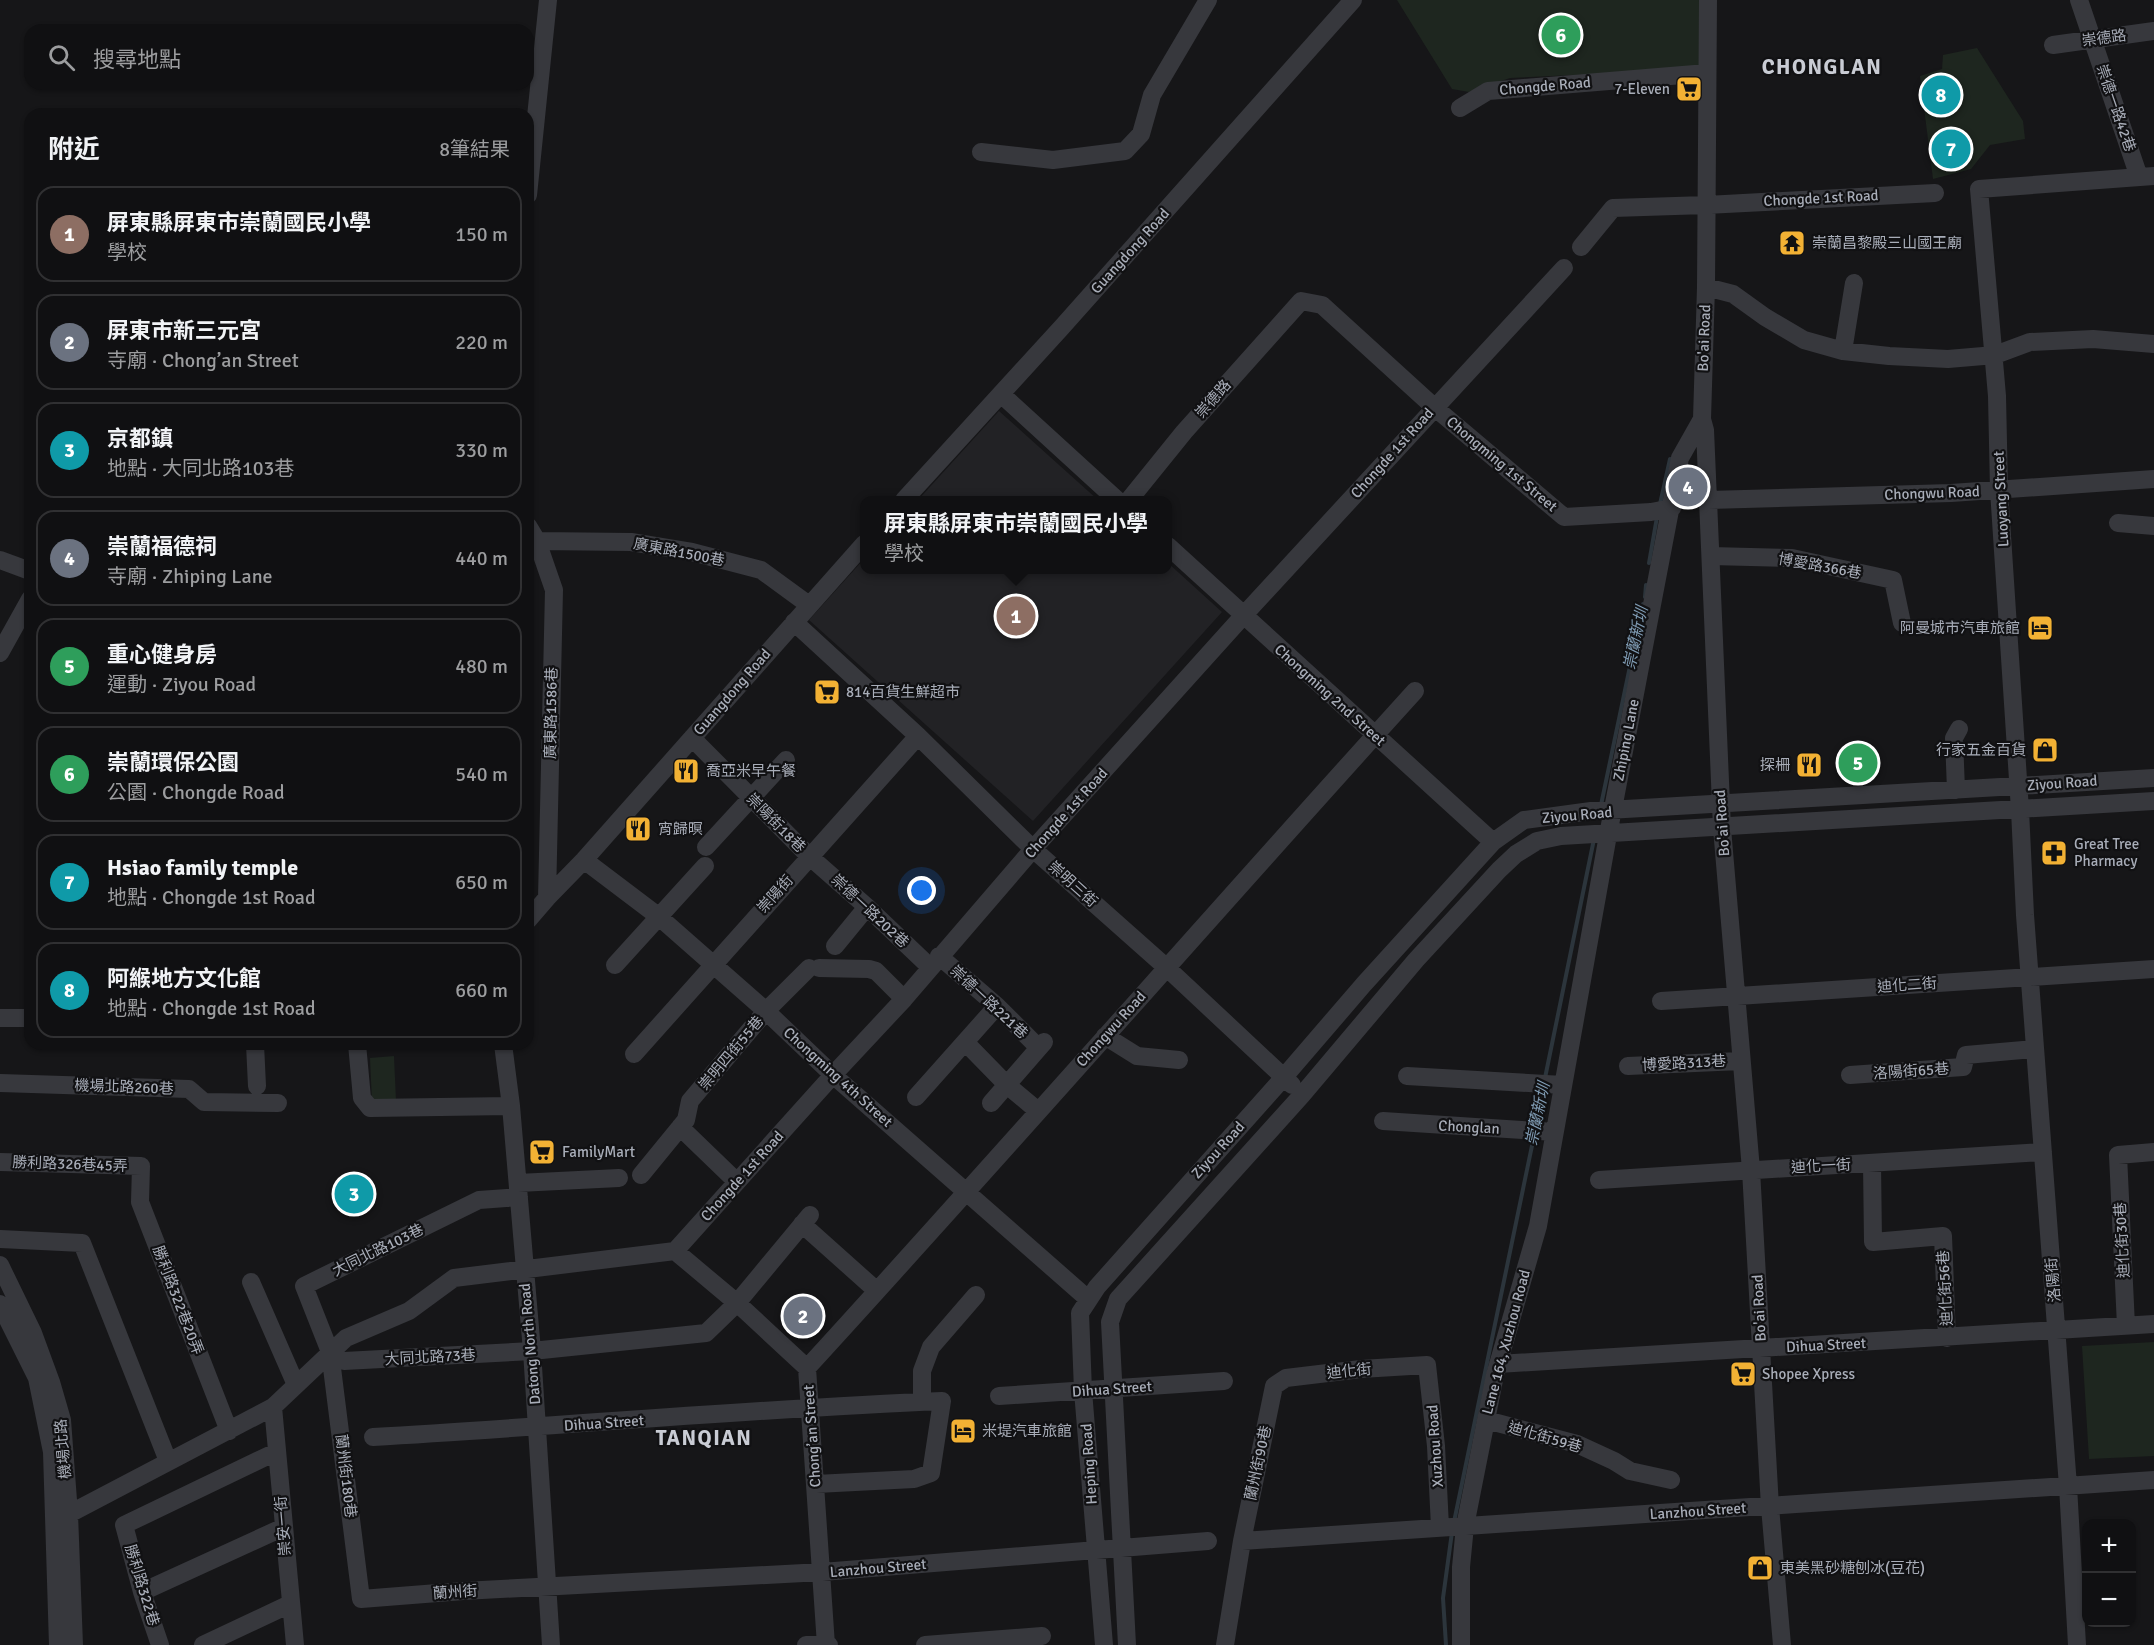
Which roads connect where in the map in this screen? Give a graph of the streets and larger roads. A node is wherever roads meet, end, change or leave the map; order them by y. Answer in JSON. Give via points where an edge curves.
{"nodes":[{"id":1,"x":548,"y":0,"type":"edge"},
{"id":2,"x":1208,"y":0,"type":"edge"},
{"id":3,"x":1353,"y":0,"type":"edge"},
{"id":4,"x":1708,"y":0,"type":"edge"},
{"id":5,"x":2079,"y":0,"type":"edge"},
{"id":6,"x":2154,"y":31,"type":"edge"},
{"id":7,"x":2093,"y":40,"type":"junction"},
{"id":8,"x":2053,"y":45,"type":"dead end"},
{"id":9,"x":1707,"y":73,"type":"junction"},
{"id":10,"x":1460,"y":108,"type":"dead end"},
{"id":11,"x":534,"y":136,"type":"edge"},
{"id":12,"x":981,"y":152,"type":"dead end"},
{"id":13,"x":2147,"y":176,"type":"edge"},
{"id":14,"x":1935,"y":193,"type":"dead end"},
{"id":15,"x":1706,"y":205,"type":"junction"},
{"id":16,"x":1581,"y":247,"type":"dead end"},
{"id":17,"x":1564,"y":268,"type":"dead end"},
{"id":18,"x":1854,"y":283,"type":"dead end"},
{"id":19,"x":1706,"y":286,"type":"junction"},
{"id":20,"x":1301,"y":301,"type":"joint"},
{"id":21,"x":2154,"y":344,"type":"edge"},
{"id":22,"x":1843,"y":351,"type":"junction"},
{"id":23,"x":1995,"y":355,"type":"junction"},
{"id":24,"x":1001,"y":394,"type":"junction"},
{"id":25,"x":1434,"y":407,"type":"junction"},
{"id":26,"x":1702,"y":419,"type":"junction"},
{"id":27,"x":2154,"y":479,"type":"edge"},
{"id":28,"x":1999,"y":490,"type":"junction"},
{"id":29,"x":909,"y":496,"type":"edge"},
{"id":30,"x":1112,"y":496,"type":"edge"},
{"id":31,"x":1133,"y":496,"type":"edge"},
{"id":32,"x":1709,"y":500,"type":"junction"},
{"id":33,"x":1663,"y":509,"type":"junction"},
{"id":34,"x":2118,"y":523,"type":"dead end"},
{"id":35,"x":2154,"y":526,"type":"edge"},
{"id":36,"x":534,"y":537,"type":"edge"},
{"id":37,"x":534,"y":544,"type":"edge"},
{"id":38,"x":860,"y":548,"type":"edge"},
{"id":39,"x":1172,"y":551,"type":"edge"},
{"id":40,"x":1711,"y":556,"type":"junction"},
{"id":41,"x":0,"y":560,"type":"edge"},
{"id":42,"x":24,"y":569,"type":"edge"},
{"id":43,"x":809,"y":605,"type":"junction"},
{"id":44,"x":24,"y":610,"type":"edge"},
{"id":45,"x":1243,"y":616,"type":"junction"},
{"id":46,"x":794,"y":622,"type":"junction"},
{"id":47,"x":1902,"y":623,"type":"dead end"},
{"id":48,"x":0,"y":653,"type":"edge"},
{"id":49,"x":1415,"y":691,"type":"dead end"},
{"id":50,"x":1959,"y":729,"type":"dead end"},
{"id":51,"x":918,"y":736,"type":"junction"},
{"id":52,"x":1374,"y":736,"type":"junction"},
{"id":53,"x":692,"y":738,"type":"junction"},
{"id":54,"x":786,"y":760,"type":"dead end"},
{"id":55,"x":2154,"y":778,"type":"edge"},
{"id":56,"x":2018,"y":786,"type":"junction"},
{"id":57,"x":1956,"y":790,"type":"junction"},
{"id":58,"x":751,"y":799,"type":"junction"},
{"id":59,"x":2154,"y":801,"type":"edge"},
{"id":60,"x":1720,"y":804,"type":"junction"},
{"id":61,"x":2020,"y":810,"type":"junction"},
{"id":62,"x":1603,"y":811,"type":"junction"},
{"id":63,"x":1722,"y":828,"type":"junction"},
{"id":64,"x":1598,"y":835,"type":"junction"},
{"id":65,"x":1493,"y":842,"type":"junction"},
{"id":66,"x":1033,"y":849,"type":"junction"},
{"id":67,"x":809,"y":856,"type":"junction"},
{"id":68,"x":584,"y":860,"type":"junction"},
{"id":69,"x":547,"y":898,"type":"junction"},
{"id":70,"x":867,"y":907,"type":"junction"},
{"id":71,"x":534,"y":913,"type":"edge"},
{"id":72,"x":2025,"y":915,"type":"joint"},
{"id":73,"x":658,"y":916,"type":"junction"},
{"id":74,"x":835,"y":946,"type":"dead end"},
{"id":75,"x":935,"y":962,"type":"junction"},
{"id":76,"x":615,"y":965,"type":"dead end"},
{"id":77,"x":712,"y":965,"type":"junction"},
{"id":78,"x":1167,"y":968,"type":"junction"},
{"id":79,"x":2154,"y":969,"type":"edge"},
{"id":80,"x":2030,"y":977,"type":"junction"},
{"id":81,"x":1736,"y":996,"type":"junction"},
{"id":82,"x":904,"y":999,"type":"junction"},
{"id":83,"x":1661,"y":1001,"type":"dead end"},
{"id":84,"x":997,"y":1006,"type":"junction"},
{"id":85,"x":766,"y":1011,"type":"junction"},
{"id":86,"x":0,"y":1018,"type":"edge"},
{"id":87,"x":24,"y":1018,"type":"edge"},
{"id":88,"x":1105,"y":1036,"type":"junction"},
{"id":89,"x":965,"y":1042,"type":"junction"},
{"id":90,"x":2035,"y":1049,"type":"junction"},
{"id":91,"x":255,"y":1050,"type":"edge"},
{"id":92,"x":358,"y":1050,"type":"edge"},
{"id":93,"x":504,"y":1050,"type":"edge"},
{"id":94,"x":634,"y":1054,"type":"dead end"},
{"id":95,"x":1179,"y":1060,"type":"dead end"},
{"id":96,"x":1740,"y":1061,"type":"junction"},
{"id":97,"x":1628,"y":1066,"type":"dead end"},
{"id":98,"x":833,"y":1075,"type":"junction"},
{"id":99,"x":1850,"y":1075,"type":"dead end"},
{"id":100,"x":1407,"y":1076,"type":"dead end"},
{"id":101,"x":1284,"y":1077,"type":"junction"},
{"id":102,"x":0,"y":1083,"type":"edge"},
{"id":103,"x":1007,"y":1085,"type":"junction"},
{"id":104,"x":1550,"y":1085,"type":"junction"},
{"id":105,"x":257,"y":1086,"type":"dead end"},
{"id":106,"x":1302,"y":1095,"type":"junction"},
{"id":107,"x":916,"y":1097,"type":"dead end"},
{"id":108,"x":278,"y":1102,"type":"dead end"},
{"id":109,"x":991,"y":1103,"type":"dead end"},
{"id":110,"x":511,"y":1106,"type":"junction"},
{"id":111,"x":1038,"y":1111,"type":"junction"},
{"id":112,"x":1383,"y":1121,"type":"dead end"},
{"id":113,"x":680,"y":1127,"type":"junction"},
{"id":114,"x":1541,"y":1131,"type":"junction"},
{"id":115,"x":2043,"y":1152,"type":"junction"},
{"id":116,"x":2154,"y":1152,"type":"edge"},
{"id":117,"x":0,"y":1162,"type":"edge"},
{"id":118,"x":1872,"y":1163,"type":"junction"},
{"id":119,"x":141,"y":1166,"type":"joint"},
{"id":120,"x":1751,"y":1170,"type":"junction"},
{"id":121,"x":641,"y":1175,"type":"dead end"},
{"id":122,"x":619,"y":1178,"type":"dead end"},
{"id":123,"x":1599,"y":1180,"type":"dead end"},
{"id":124,"x":737,"y":1182,"type":"junction"},
{"id":125,"x":518,"y":1190,"type":"junction"},
{"id":126,"x":967,"y":1192,"type":"junction"},
{"id":127,"x":0,"y":1239,"type":"edge"},
{"id":128,"x":675,"y":1251,"type":"junction"},
{"id":129,"x":0,"y":1265,"type":"edge"},
{"id":130,"x":524,"y":1268,"type":"junction"},
{"id":131,"x":251,"y":1282,"type":"dead end"},
{"id":132,"x":877,"y":1291,"type":"junction"},
{"id":133,"x":1092,"y":1293,"type":"junction"},
{"id":134,"x":976,"y":1295,"type":"dead end"},
{"id":135,"x":1118,"y":1299,"type":"joint"},
{"id":136,"x":737,"y":1303,"type":"junction"},
{"id":137,"x":0,"y":1304,"type":"edge"},
{"id":138,"x":2154,"y":1324,"type":"edge"},
{"id":139,"x":2126,"y":1326,"type":"junction"},
{"id":140,"x":2057,"y":1331,"type":"junction"},
{"id":141,"x":1947,"y":1338,"type":"junction"},
{"id":142,"x":1762,"y":1349,"type":"junction"},
{"id":143,"x":532,"y":1351,"type":"junction"},
{"id":144,"x":330,"y":1352,"type":"junction"},
{"id":145,"x":1498,"y":1364,"type":"junction"},
{"id":146,"x":1427,"y":1365,"type":"joint"},
{"id":147,"x":807,"y":1368,"type":"junction"},
{"id":148,"x":1224,"y":1381,"type":"dead end"},
{"id":149,"x":296,"y":1385,"type":"junction"},
{"id":150,"x":1274,"y":1386,"type":"joint"},
{"id":151,"x":1113,"y":1389,"type":"junction"},
{"id":152,"x":1083,"y":1391,"type":"junction"},
{"id":153,"x":999,"y":1396,"type":"dead end"},
{"id":154,"x":922,"y":1401,"type":"junction"},
{"id":155,"x":273,"y":1407,"type":"junction"},
{"id":156,"x":809,"y":1407,"type":"junction"},
{"id":157,"x":1486,"y":1420,"type":"junction"},
{"id":158,"x":536,"y":1428,"type":"junction"},
{"id":159,"x":229,"y":1431,"type":"junction"},
{"id":160,"x":374,"y":1437,"type":"dead end"},
{"id":161,"x":276,"y":1452,"type":"junction"},
{"id":162,"x":168,"y":1461,"type":"junction"},
{"id":163,"x":1671,"y":1480,"type":"dead end"},
{"id":164,"x":2154,"y":1480,"type":"edge"},
{"id":165,"x":816,"y":1484,"type":"junction"},
{"id":166,"x":2068,"y":1486,"type":"junction"},
{"id":167,"x":1770,"y":1507,"type":"junction"},
{"id":168,"x":69,"y":1514,"type":"junction"},
{"id":169,"x":284,"y":1527,"type":"junction"},
{"id":170,"x":1453,"y":1527,"type":"junction"},
{"id":171,"x":1242,"y":1540,"type":"junction"},
{"id":172,"x":1208,"y":1541,"type":"dead end"},
{"id":173,"x":1123,"y":1547,"type":"junction"},
{"id":174,"x":1095,"y":1549,"type":"junction"},
{"id":175,"x":822,"y":1572,"type":"junction"},
{"id":176,"x":548,"y":1587,"type":"junction"},
{"id":177,"x":142,"y":1592,"type":"junction"},
{"id":178,"x":361,"y":1599,"type":"joint"},
{"id":179,"x":290,"y":1604,"type":"junction"},
{"id":180,"x":1042,"y":1636,"type":"dead end"},
{"id":181,"x":68,"y":1643,"type":"edge"},
{"id":182,"x":160,"y":1645,"type":"edge"},
{"id":183,"x":203,"y":1645,"type":"edge"},
{"id":184,"x":295,"y":1645,"type":"edge"},
{"id":185,"x":551,"y":1645,"type":"edge"},
{"id":186,"x":806,"y":1645,"type":"edge"},
{"id":187,"x":827,"y":1645,"type":"edge"},
{"id":188,"x":926,"y":1645,"type":"edge"},
{"id":189,"x":1104,"y":1645,"type":"edge"},
{"id":190,"x":1127,"y":1645,"type":"edge"},
{"id":191,"x":1225,"y":1645,"type":"edge"},
{"id":192,"x":1461,"y":1645,"type":"edge"},
{"id":193,"x":1782,"y":1645,"type":"edge"},
{"id":194,"x":2077,"y":1645,"type":"edge"}],
"edges":[{"from":1,"to":11,"type":"street"},
{"from":2,"to":12,"type":"street","via":[[1152,95],[1141,134],[1125,151],[1053,160]]},
{"from":3,"to":24,"type":"street","name":"Guangdong Road"},
{"from":4,"to":9,"type":"street","name":"Bo'ai Road"},
{"from":5,"to":7,"type":"street","name":"崇德一路42巷"},
{"from":6,"to":7,"type":"street","name":"崇德路"},
{"from":7,"to":8,"type":"street","name":"崇德路"},
{"from":7,"to":13,"type":"street","name":"崇德一路42巷"},
{"from":9,"to":10,"type":"street","name":"Chongde Road","via":[[1488,91]]},
{"from":9,"to":15,"type":"street","name":"Bo'ai Road"},
{"from":13,"to":23,"type":"street","name":"Luoyang Street","via":[[1979,189]]},
{"from":14,"to":15,"type":"street","name":"Chongde 1st Road"},
{"from":15,"to":16,"type":"street","name":"Chongde 1st Road","via":[[1613,208]]},
{"from":15,"to":19,"type":"street","name":"Bo'ai Road"},
{"from":17,"to":25,"type":"street","name":"Chongde 1st Road"},
{"from":18,"to":22,"type":"street"},
{"from":19,"to":22,"type":"street","via":[[1733,294],[1804,340]]},
{"from":19,"to":26,"type":"street","name":"Bo'ai Road"},
{"from":20,"to":25,"type":"street","name":"Chongming 1st Street","via":[[1322,305]]},
{"from":20,"to":31,"type":"street","name":"崇德路","via":[[1184,432]]},
{"from":21,"to":23,"type":"street","via":[[2093,339],[2030,342]]},
{"from":22,"to":23,"type":"street","via":[[1948,359]]},
{"from":23,"to":28,"type":"street","name":"Luoyang Street"},
{"from":24,"to":29,"type":"street","name":"Guangdong Road"},
{"from":24,"to":30,"type":"street"},
{"from":25,"to":33,"type":"street","name":"Chongming 1st Street","via":[[1563,517]]},
{"from":25,"to":45,"type":"street","name":"Chongde 1st Road"},
{"from":26,"to":32,"type":"street","name":"Bo'ai Road"},
{"from":26,"to":33,"type":"street","name":"Zhiping Lane","via":[[1680,458]]},
{"from":27,"to":28,"type":"street","name":"Chongwu Road"},
{"from":28,"to":32,"type":"street","name":"Chongwu Road"},
{"from":28,"to":56,"type":"street","name":"Luoyang Street"},
{"from":32,"to":40,"type":"street","name":"Bo'ai Road"},
{"from":33,"to":62,"type":"street","name":"Zhiping Lane"},
{"from":34,"to":35,"type":"street"},
{"from":36,"to":43,"type":"street","name":"廣東路1500巷","via":[[631,542],[692,552],[761,570]]},
{"from":37,"to":69,"type":"street","name":"廣東路1586巷","via":[[554,590]]},
{"from":38,"to":43,"type":"street","name":"Guangdong Road"},
{"from":39,"to":45,"type":"street","name":"Chongming 2nd Street"},
{"from":40,"to":47,"type":"street","name":"博愛路366巷","via":[[1792,558],[1893,580]]},
{"from":40,"to":60,"type":"street","name":"Bo'ai Road"},
{"from":41,"to":42,"type":"street"},
{"from":43,"to":46,"type":"street","name":"Guangdong Road"},
{"from":44,"to":48,"type":"street"},
{"from":45,"to":52,"type":"street","name":"Chongming 2nd Street"},
{"from":45,"to":66,"type":"street","name":"Chongde 1st Road"},
{"from":46,"to":51,"type":"street","name":"崇明三街"},
{"from":46,"to":53,"type":"street","name":"Guangdong Road"},
{"from":49,"to":52,"type":"street","name":"Chongwu Road"},
{"from":50,"to":57,"type":"street","via":[[1954,738]]},
{"from":51,"to":66,"type":"street","name":"崇明三街"},
{"from":51,"to":67,"type":"street","name":"崇陽街"},
{"from":52,"to":65,"type":"street","name":"Chongming 2nd Street"},
{"from":52,"to":78,"type":"street","name":"Chongwu Road"},
{"from":53,"to":58,"type":"street","name":"崇陽街18巷"},
{"from":53,"to":68,"type":"street","name":"Guangdong Road"},
{"from":54,"to":58,"type":"street"},
{"from":55,"to":56,"type":"street","name":"Ziyou Road"},
{"from":56,"to":57,"type":"street","name":"Ziyou Road"},
{"from":56,"to":61,"type":"street","name":"Luoyang Street"},
{"from":57,"to":60,"type":"street","name":"Ziyou Road"},
{"from":58,"to":67,"type":"street","name":"崇陽街18巷"},
{"from":58,"to":73,"type":"street"},
{"from":59,"to":61,"type":"street","name":"Ziyou Road"},
{"from":60,"to":62,"type":"street","name":"Ziyou Road"},
{"from":60,"to":63,"type":"street","name":"Bo'ai Road"},
{"from":61,"to":63,"type":"street","name":"Ziyou Road"},
{"from":61,"to":72,"type":"street","name":"Luoyang Street"},
{"from":62,"to":64,"type":"street","name":"Zhiping Lane"},
{"from":62,"to":65,"type":"street","name":"Ziyou Road","via":[[1524,820]]},
{"from":63,"to":64,"type":"street","name":"Ziyou Road"},
{"from":63,"to":81,"type":"street","name":"Bo'ai Road"},
{"from":64,"to":104,"type":"street","name":"Zhiping Lane","via":[[1578,995]]},
{"from":64,"to":106,"type":"street","name":"Ziyou Road","via":[[1537,842],[1515,854],[1416,960]]},
{"from":65,"to":101,"type":"street","name":"Ziyou Road"},
{"from":66,"to":75,"type":"street","name":"Chongde 1st Road"},
{"from":66,"to":78,"type":"street","name":"崇明三街"},
{"from":67,"to":70,"type":"street","name":"崇德一路202巷"},
{"from":67,"to":77,"type":"street","name":"崇陽街"},
{"from":68,"to":69,"type":"street","name":"Guangdong Road"},
{"from":68,"to":73,"type":"street","name":"Chongming 4th Street"},
{"from":69,"to":71,"type":"street","name":"Guangdong Road"},
{"from":70,"to":74,"type":"street"},
{"from":70,"to":75,"type":"street","name":"崇德一路202巷"},
{"from":72,"to":80,"type":"street","name":"洛陽街"},
{"from":73,"to":76,"type":"street"},
{"from":73,"to":77,"type":"street","name":"Chongming 4th Street"},
{"from":75,"to":82,"type":"street","name":"Chongde 1st Road"},
{"from":75,"to":84,"type":"street","name":"崇德一路221巷"},
{"from":77,"to":85,"type":"street","name":"Chongming 4th Street"},
{"from":77,"to":94,"type":"street","name":"崇陽街"},
{"from":78,"to":88,"type":"street","name":"Chongwu Road"},
{"from":78,"to":101,"type":"street","name":"崇明三街"},
{"from":79,"to":80,"type":"street","name":"迪化二街"},
{"from":80,"to":81,"type":"street","name":"迪化二街"},
{"from":80,"to":90,"type":"street","name":"洛陽街"},
{"from":81,"to":83,"type":"street","name":"迪化二街"},
{"from":81,"to":96,"type":"street","name":"Bo'ai Road"},
{"from":82,"to":85,"type":"street","name":"崇明四街55巷","via":[[876,971],[814,968]]},
{"from":82,"to":98,"type":"street","name":"Chongde 1st Road"},
{"from":84,"to":89,"type":"street"},
{"from":84,"to":103,"type":"street","name":"崇德一路221巷","via":[[1042,1045]]},
{"from":85,"to":98,"type":"street","name":"Chongming 4th Street"},
{"from":85,"to":113,"type":"street","name":"崇明四街55巷","via":[[690,1101],[686,1120]]},
{"from":86,"to":87,"type":"street"},
{"from":88,"to":95,"type":"street","via":[[1137,1056]]},
{"from":88,"to":111,"type":"street","name":"Chongwu Road"},
{"from":89,"to":103,"type":"street"},
{"from":89,"to":107,"type":"street"},
{"from":90,"to":99,"type":"street","name":"洛陽街65巷","via":[[1966,1055],[1964,1067]]},
{"from":90,"to":115,"type":"street","name":"洛陽街"},
{"from":91,"to":105,"type":"street"},
{"from":92,"to":110,"type":"street","via":[[362,1098],[370,1108]]},
{"from":93,"to":110,"type":"street","name":"Datong North Road"},
{"from":96,"to":97,"type":"street","name":"博愛路313巷"},
{"from":96,"to":120,"type":"street","name":"Bo'ai Road"},
{"from":98,"to":124,"type":"street","name":"Chongde 1st Road"},
{"from":98,"to":126,"type":"street","name":"Chongming 4th Street"},
{"from":100,"to":104,"type":"street"},
{"from":101,"to":106,"type":"street","name":"崇明三街"},
{"from":101,"to":133,"type":"street","name":"Ziyou Road"},
{"from":102,"to":108,"type":"street","name":"機場北路260巷","via":[[189,1089],[204,1102]]},
{"from":103,"to":109,"type":"street"},
{"from":103,"to":111,"type":"street"},
{"from":104,"to":114,"type":"street","name":"Lane 164, Xuzhou Road"},
{"from":106,"to":135,"type":"street","name":"Ziyou Road"},
{"from":110,"to":125,"type":"street","name":"Datong North Road"},
{"from":111,"to":126,"type":"street","name":"Chongwu Road"},
{"from":112,"to":114,"type":"street","name":"Chonglan"},
{"from":113,"to":121,"type":"street","name":"崇明四街55巷"},
{"from":113,"to":124,"type":"street"},
{"from":114,"to":145,"type":"street","name":"Lane 164, Xuzhou Road","via":[[1544,1195]]},
{"from":115,"to":118,"type":"street","name":"迪化一街"},
{"from":115,"to":140,"type":"street","name":"洛陽街"},
{"from":116,"to":139,"type":"street","name":"迪化街30巷","via":[[2118,1155]]},
{"from":117,"to":119,"type":"street","name":"勝利路326巷45弄"},
{"from":118,"to":120,"type":"street","name":"迪化一街"},
{"from":118,"to":141,"type":"street","name":"迪化街56巷","via":[[1873,1242],[1942,1236]]},
{"from":119,"to":159,"type":"street","name":"勝利路322巷20弄","via":[[140,1202]]},
{"from":120,"to":123,"type":"street","name":"迪化一街"},
{"from":120,"to":142,"type":"street","name":"Bo'ai Road"},
{"from":122,"to":125,"type":"street"},
{"from":124,"to":128,"type":"street","name":"Chongde 1st Road"},
{"from":125,"to":130,"type":"street","name":"Datong North Road"},
{"from":125,"to":144,"type":"street","name":"大同北路103巷","via":[[479,1200],[304,1286]]},
{"from":126,"to":132,"type":"street","name":"Chongwu Road"},
{"from":126,"to":133,"type":"street","name":"Chongming 4th Street"},
{"from":127,"to":162,"type":"street","via":[[82,1243]]},
{"from":128,"to":130,"type":"street"},
{"from":128,"to":136,"type":"street","name":"Chong’an Street"},
{"from":129,"to":168,"type":"street","name":"機場北路","via":[[33,1333],[62,1420]]},
{"from":130,"to":143,"type":"street","name":"Datong North Road"},
{"from":130,"to":144,"type":"street","via":[[454,1278],[409,1311],[346,1338]]},
{"from":131,"to":149,"type":"street"},
{"from":132,"to":136,"type":"street","name":"大同北路73巷","via":[[806,1220]]},
{"from":132,"to":147,"type":"street","name":"Chongwu Road"},
{"from":133,"to":152,"type":"street","name":"Heping Road","via":[[1080,1312]]},
{"from":134,"to":154,"type":"street","via":[[931,1347],[922,1371]]},
{"from":135,"to":151,"type":"street","name":"Heping Road","via":[[1110,1322]]},
{"from":136,"to":143,"type":"street","name":"大同北路73巷","via":[[706,1333]]},
{"from":136,"to":147,"type":"street","name":"Chong’an Street"},
{"from":137,"to":181,"type":"street","name":"機場北路","via":[[37,1378],[52,1452]]},
{"from":138,"to":139,"type":"street","name":"Dihua Street"},
{"from":139,"to":140,"type":"street","name":"Dihua Street"},
{"from":140,"to":141,"type":"street","name":"Dihua Street"},
{"from":140,"to":166,"type":"street","name":"洛陽街"},
{"from":141,"to":142,"type":"street","name":"Dihua Street"},
{"from":142,"to":145,"type":"street","name":"Dihua Street"},
{"from":142,"to":167,"type":"street","name":"Bo'ai Road"},
{"from":143,"to":144,"type":"street","name":"大同北路73巷","via":[[344,1361]]},
{"from":143,"to":158,"type":"street","name":"Datong North Road"},
{"from":144,"to":149,"type":"street"},
{"from":144,"to":178,"type":"street","name":"蘭州街180巷"},
{"from":145,"to":157,"type":"street","name":"Lane 164, Xuzhou Road"},
{"from":146,"to":150,"type":"street","name":"迪化街","via":[[1286,1378]]},
{"from":146,"to":170,"type":"street","name":"Xuzhou Road","via":[[1436,1446]]},
{"from":147,"to":156,"type":"street","name":"Chong’an Street"},
{"from":148,"to":151,"type":"street","name":"Dihua Street"},
{"from":149,"to":155,"type":"street"},
{"from":150,"to":171,"type":"street","name":"蘭州街90巷"},
{"from":151,"to":152,"type":"street","name":"Dihua Street"},
{"from":151,"to":173,"type":"street","name":"Heping Road"},
{"from":152,"to":153,"type":"street","name":"Dihua Street"},
{"from":152,"to":174,"type":"street","name":"Heping Road"},
{"from":154,"to":156,"type":"street","name":"Dihua Street"},
{"from":154,"to":165,"type":"street","name":"Dihua Street","via":[[942,1401],[931,1473],[914,1479]]},
{"from":155,"to":159,"type":"street"},
{"from":155,"to":161,"type":"street","name":"崇安一街"},
{"from":156,"to":158,"type":"street","name":"Dihua Street"},
{"from":156,"to":165,"type":"street","name":"Chong’an Street"},
{"from":157,"to":163,"type":"street","name":"迪化街59巷","via":[[1577,1444],[1630,1471]]},
{"from":157,"to":170,"type":"street","name":"Lane 164, Xuzhou Road"},
{"from":158,"to":160,"type":"street","name":"Dihua Street"},
{"from":158,"to":176,"type":"street","name":"Datong North Road"},
{"from":159,"to":162,"type":"street"},
{"from":161,"to":169,"type":"street","name":"崇安一街"},
{"from":161,"to":177,"type":"street","name":"勝利路322巷","via":[[124,1525]]},
{"from":162,"to":168,"type":"street"},
{"from":164,"to":166,"type":"street","name":"Lanzhou Street"},
{"from":165,"to":175,"type":"street","name":"Chong’an Street"},
{"from":166,"to":167,"type":"street","name":"Lanzhou Street"},
{"from":166,"to":194,"type":"street","name":"洛陽街"},
{"from":167,"to":170,"type":"street","name":"Lanzhou Street"},
{"from":167,"to":193,"type":"street","name":"Bo'ai Road"},
{"from":168,"to":181,"type":"street","name":"機場北路"},
{"from":169,"to":177,"type":"street"},
{"from":169,"to":179,"type":"street","name":"崇安一街"},
{"from":170,"to":171,"type":"street","name":"Lanzhou Street"},
{"from":170,"to":192,"type":"street","name":"Xuzhou Road","via":[[1461,1567]]},
{"from":171,"to":191,"type":"street","name":"蘭州街90巷"},
{"from":172,"to":173,"type":"street","name":"Lanzhou Street"},
{"from":173,"to":174,"type":"street","name":"Lanzhou Street"},
{"from":173,"to":190,"type":"street","name":"Heping Road"},
{"from":174,"to":175,"type":"street","name":"Lanzhou Street"},
{"from":174,"to":189,"type":"street","name":"Heping Road"},
{"from":175,"to":176,"type":"street","name":"Lanzhou Street"},
{"from":175,"to":187,"type":"street","name":"Chong’an Street"},
{"from":176,"to":178,"type":"street","name":"蘭州街"},
{"from":176,"to":185,"type":"street","name":"Datong North Road"},
{"from":177,"to":182,"type":"street","name":"勝利路322巷"},
{"from":179,"to":183,"type":"street"},
{"from":179,"to":184,"type":"street","name":"崇安一街"},
{"from":180,"to":188,"type":"street"},
{"from":186,"to":187,"type":"street"}]}
